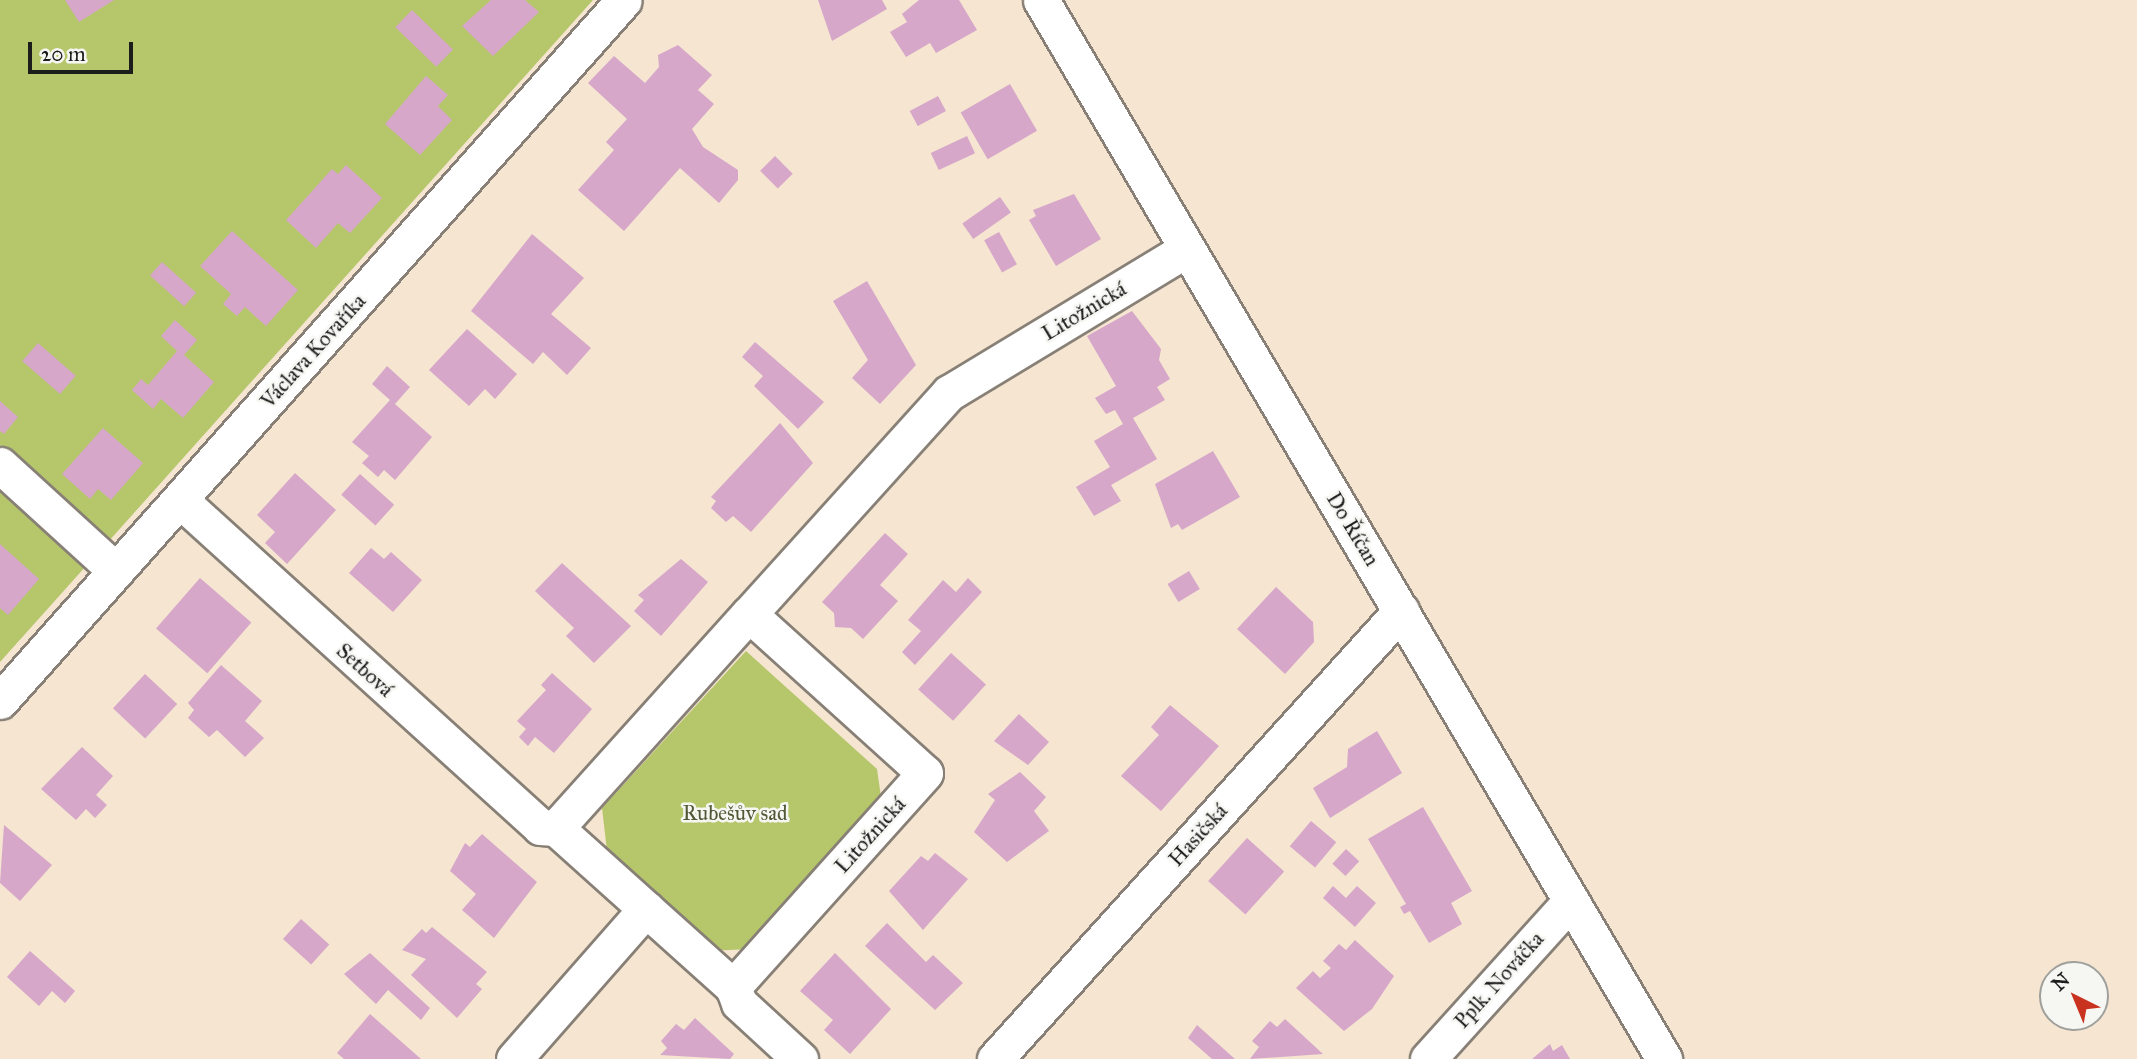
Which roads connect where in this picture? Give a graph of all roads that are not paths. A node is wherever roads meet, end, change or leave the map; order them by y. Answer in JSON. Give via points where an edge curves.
{"nodes":[{"id":1,"x":624,"y":0,"type":"edge"},
{"id":2,"x":1041,"y":0,"type":"edge"},
{"id":3,"x":1187,"y":249,"type":"junction"},
{"id":4,"x":0,"y":465,"type":"edge"},
{"id":5,"x":180,"y":500,"type":"junction"},
{"id":6,"x":116,"y":571,"type":"junction"},
{"id":7,"x":1401,"y":611,"type":"junction"},
{"id":8,"x":749,"y":614,"type":"junction"},
{"id":9,"x":0,"y":701,"type":"edge"},
{"id":10,"x":556,"y":828,"type":"junction"},
{"id":11,"x":1571,"y":901,"type":"junction"},
{"id":12,"x":646,"y":909,"type":"junction"},
{"id":13,"x":733,"y":987,"type":"junction"},
{"id":14,"x":514,"y":1059,"type":"edge"},
{"id":15,"x":800,"y":1059,"type":"edge"},
{"id":16,"x":995,"y":1059,"type":"edge"},
{"id":17,"x":1427,"y":1059,"type":"edge"},
{"id":18,"x":1664,"y":1059,"type":"edge"}],
"edges":[{"from":1,"to":5,"type":"street","name":"Václava Kovaříka"},
{"from":2,"to":3,"type":"street","name":"Do Říčan"},
{"from":3,"to":7,"type":"street","name":"Do Říčan"},
{"from":3,"to":8,"type":"street","name":"Litožnická","via":[[949,393]]},
{"from":4,"to":6,"type":"street"},
{"from":5,"to":6,"type":"street","name":"Václava Kovaříka"},
{"from":5,"to":10,"type":"street","name":"Setbová","via":[[540,827]]},
{"from":6,"to":9,"type":"street","name":"Václava Kovaříka"},
{"from":7,"to":11,"type":"street","name":"Do Říčan"},
{"from":7,"to":16,"type":"street","name":"Hasičská"},
{"from":8,"to":10,"type":"street","name":"Litožnická"},
{"from":8,"to":13,"type":"street","name":"Litožnická","via":[[925,773]]},
{"from":10,"to":12,"type":"street"},
{"from":11,"to":17,"type":"street","name":"Pplk. Nováčka"},
{"from":11,"to":18,"type":"street","name":"Do Říčan"},
{"from":12,"to":13,"type":"street"},
{"from":12,"to":14,"type":"street"},
{"from":13,"to":15,"type":"street","via":[[739,1003]]}]}
